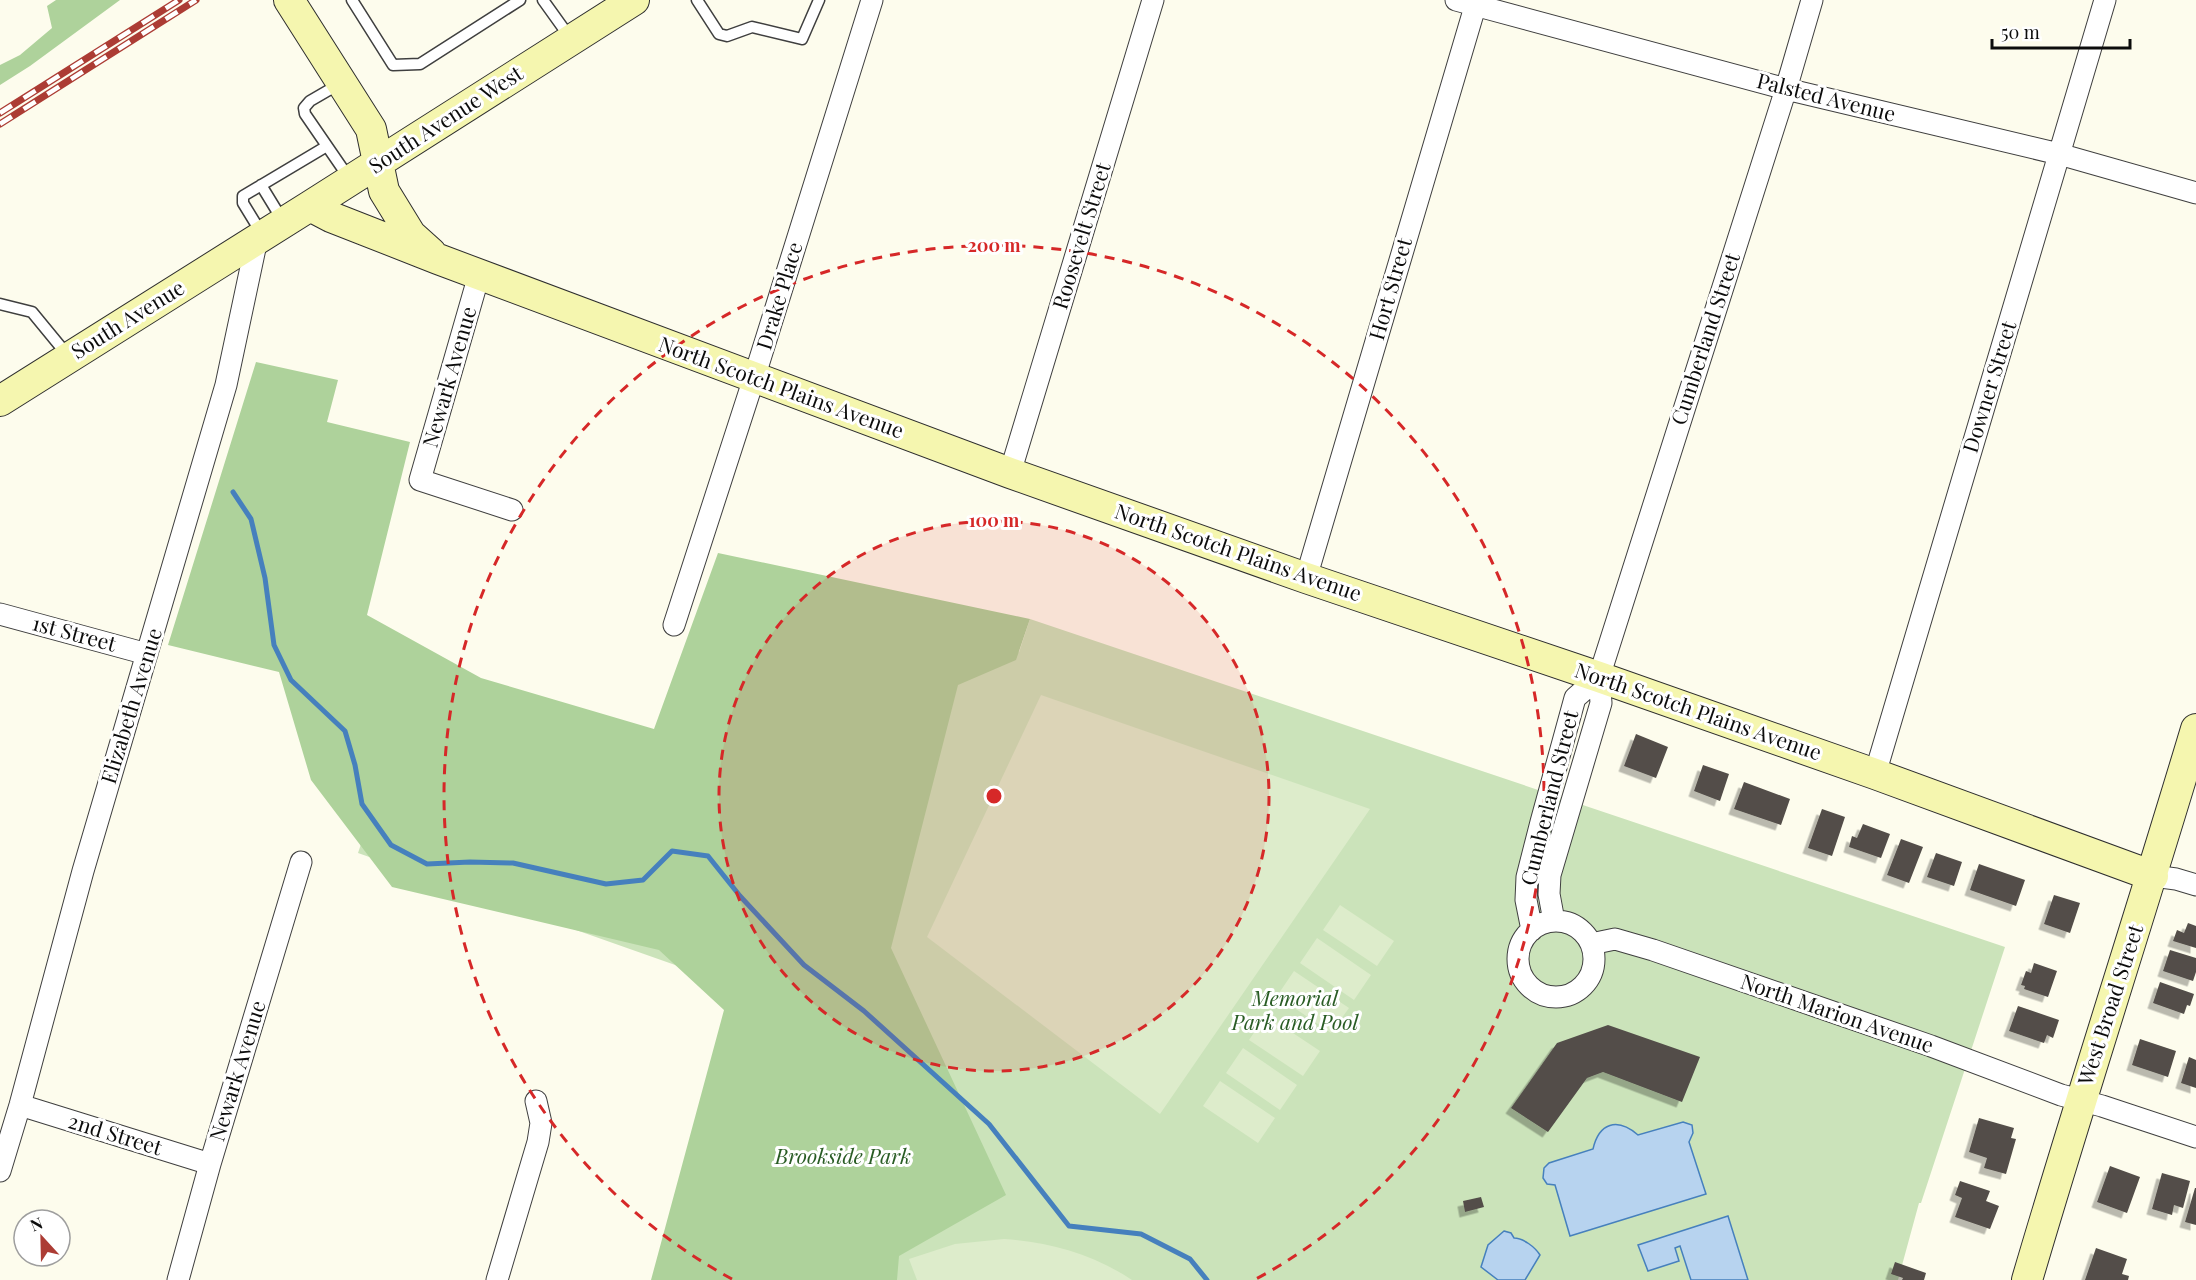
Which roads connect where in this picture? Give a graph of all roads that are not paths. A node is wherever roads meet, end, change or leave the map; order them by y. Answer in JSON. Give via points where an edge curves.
{"nodes":[{"id":1,"x":352,"y":0,"type":"edge"},
{"id":2,"x":520,"y":0,"type":"edge"},
{"id":3,"x":543,"y":0,"type":"edge"},
{"id":4,"x":634,"y":0,"type":"edge"},
{"id":5,"x":697,"y":0,"type":"edge"},
{"id":6,"x":819,"y":0,"type":"edge"},
{"id":7,"x":872,"y":0,"type":"edge"},
{"id":8,"x":1153,"y":0,"type":"edge"},
{"id":9,"x":1812,"y":0,"type":"edge"},
{"id":10,"x":2105,"y":0,"type":"edge"},
{"id":11,"x":1469,"y":2,"type":"edge"},
{"id":12,"x":295,"y":4,"type":"edge"},
{"id":13,"x":571,"y":40,"type":"junction"},
{"id":14,"x":341,"y":83,"type":"junction"},
{"id":15,"x":1786,"y":89,"type":"junction"},
{"id":16,"x":327,"y":146,"type":"junction"},
{"id":17,"x":2059,"y":154,"type":"junction"},
{"id":18,"x":379,"y":163,"type":"junction"},
{"id":19,"x":350,"y":181,"type":"junction"},
{"id":20,"x":261,"y":185,"type":"junction"},
{"id":21,"x":2196,"y":193,"type":"edge"},
{"id":22,"x":310,"y":206,"type":"junction"},
{"id":23,"x":268,"y":232,"type":"junction"},
{"id":24,"x":438,"y":259,"type":"junction"},
{"id":25,"x":479,"y":274,"type":"junction"},
{"id":26,"x":0,"y":304,"type":"edge"},
{"id":27,"x":69,"y":357,"type":"junction"},
{"id":28,"x":754,"y":378,"type":"junction"},
{"id":29,"x":0,"y":401,"type":"edge"},
{"id":30,"x":1010,"y":472,"type":"junction"},
{"id":31,"x":512,"y":510,"type":"dead end"},
{"id":32,"x":1306,"y":578,"type":"junction"},
{"id":33,"x":0,"y":614,"type":"edge"},
{"id":34,"x":674,"y":625,"type":"dead end"},
{"id":35,"x":147,"y":654,"type":"junction"},
{"id":36,"x":1599,"y":676,"type":"junction"},
{"id":37,"x":2196,"y":729,"type":"edge"},
{"id":38,"x":1875,"y":774,"type":"junction"},
{"id":39,"x":301,"y":862,"type":"dead end"},
{"id":40,"x":2153,"y":876,"type":"junction"},
{"id":41,"x":2196,"y":885,"type":"edge"},
{"id":42,"x":1554,"y":921,"type":"junction"},
{"id":43,"x":1532,"y":930,"type":"junction"},
{"id":44,"x":1591,"y":944,"type":"junction"},
{"id":45,"x":536,"y":1101,"type":"dead end"},
{"id":46,"x":2080,"y":1101,"type":"junction"},
{"id":47,"x":20,"y":1105,"type":"junction"},
{"id":48,"x":2196,"y":1137,"type":"edge"},
{"id":49,"x":210,"y":1164,"type":"junction"},
{"id":50,"x":0,"y":1171,"type":"edge"},
{"id":51,"x":178,"y":1280,"type":"edge"},
{"id":52,"x":497,"y":1280,"type":"edge"},
{"id":53,"x":2027,"y":1280,"type":"edge"}],
"edges":[{"from":1,"to":2,"type":"lane","via":[[393,65],[420,64]]},
{"from":3,"to":13,"type":"lane"},
{"from":4,"to":13,"type":"street","name":"South Avenue West"},
{"from":5,"to":6,"type":"lane","via":[[719,34],[728,36],[753,27],[802,39]]},
{"from":7,"to":28,"type":"street","name":"Drake Place"},
{"from":8,"to":30,"type":"street","name":"Roosevelt Street"},
{"from":9,"to":15,"type":"street","name":"Cumberland Street"},
{"from":10,"to":17,"type":"street","name":"Downer Street"},
{"from":11,"to":15,"type":"street","name":"Palsted Avenue"},
{"from":11,"to":32,"type":"street","name":"Hort Street"},
{"from":12,"to":14,"type":"street","name":"North Scotch Plains Avenue"},
{"from":13,"to":18,"type":"street","name":"South Avenue West"},
{"from":14,"to":16,"type":"lane","via":[[304,108]]},
{"from":14,"to":18,"type":"street","name":"North Scotch Plains Avenue","via":[[371,129]]},
{"from":15,"to":17,"type":"street","name":"Palsted Avenue"},
{"from":15,"to":36,"type":"street","name":"Cumberland Street"},
{"from":16,"to":19,"type":"lane"},
{"from":16,"to":20,"type":"lane"},
{"from":17,"to":21,"type":"street","name":"Palsted Avenue"},
{"from":17,"to":38,"type":"street","name":"Downer Street"},
{"from":18,"to":19,"type":"street","name":"South Avenue West"},
{"from":18,"to":24,"type":"street","name":"North Scotch Plains Avenue","via":[[384,191],[401,220],[411,235]]},
{"from":19,"to":22,"type":"street","name":"South Avenue West"},
{"from":20,"to":23,"type":"lane"},
{"from":20,"to":23,"type":"lane","via":[[242,200]]},
{"from":22,"to":23,"type":"street","name":"South Avenue West"},
{"from":22,"to":24,"type":"street"},
{"from":23,"to":27,"type":"street","name":"South Avenue"},
{"from":23,"to":35,"type":"street","name":"Elizabeth Avenue"},
{"from":24,"to":25,"type":"street","name":"North Scotch Plains Avenue"},
{"from":25,"to":28,"type":"street","name":"North Scotch Plains Avenue"},
{"from":25,"to":31,"type":"street","name":"Newark Avenue","via":[[420,480]]},
{"from":26,"to":27,"type":"lane","via":[[32,312]]},
{"from":27,"to":29,"type":"street","name":"South Avenue"},
{"from":28,"to":30,"type":"street","name":"North Scotch Plains Avenue"},
{"from":28,"to":34,"type":"street","name":"Drake Place"},
{"from":30,"to":32,"type":"street","name":"North Scotch Plains Avenue"},
{"from":32,"to":36,"type":"street","name":"North Scotch Plains Avenue"},
{"from":33,"to":35,"type":"street","name":"1st Street"},
{"from":35,"to":47,"type":"street","name":"Elizabeth Avenue","via":[[82,871]]},
{"from":36,"to":38,"type":"street","name":"North Scotch Plains Avenue"},
{"from":36,"to":42,"type":"street","name":"Cumberland Street","via":[[1601,703],[1550,875]]},
{"from":36,"to":43,"type":"street","name":"Cumberland Street","via":[[1575,698],[1541,822],[1527,877],[1526,900]]},
{"from":37,"to":40,"type":"street","name":"West Broad Street"},
{"from":38,"to":40,"type":"street","name":"North Scotch Plains Avenue"},
{"from":39,"to":49,"type":"street","name":"Newark Avenue"},
{"from":40,"to":41,"type":"street"},
{"from":40,"to":46,"type":"street","name":"West Broad Street"},
{"from":42,"to":43,"type":"street"},
{"from":42,"to":44,"type":"street","via":[[1577,927]]},
{"from":43,"to":44,"type":"street","via":[[1520,949],[1520,972],[1530,987],[1546,996],[1570,995],[1584,984],[1593,968]]},
{"from":44,"to":46,"type":"street","name":"North Marion Avenue","via":[[1615,939],[1653,950]]},
{"from":45,"to":52,"type":"street","via":[[541,1123],[538,1142]]},
{"from":46,"to":48,"type":"street","name":"North Marion Avenue"},
{"from":46,"to":53,"type":"street","name":"West Broad Street"},
{"from":47,"to":49,"type":"street","name":"2nd Street"},
{"from":47,"to":50,"type":"street","name":"Elizabeth Avenue"},
{"from":49,"to":51,"type":"street","name":"Newark Avenue"}]}
